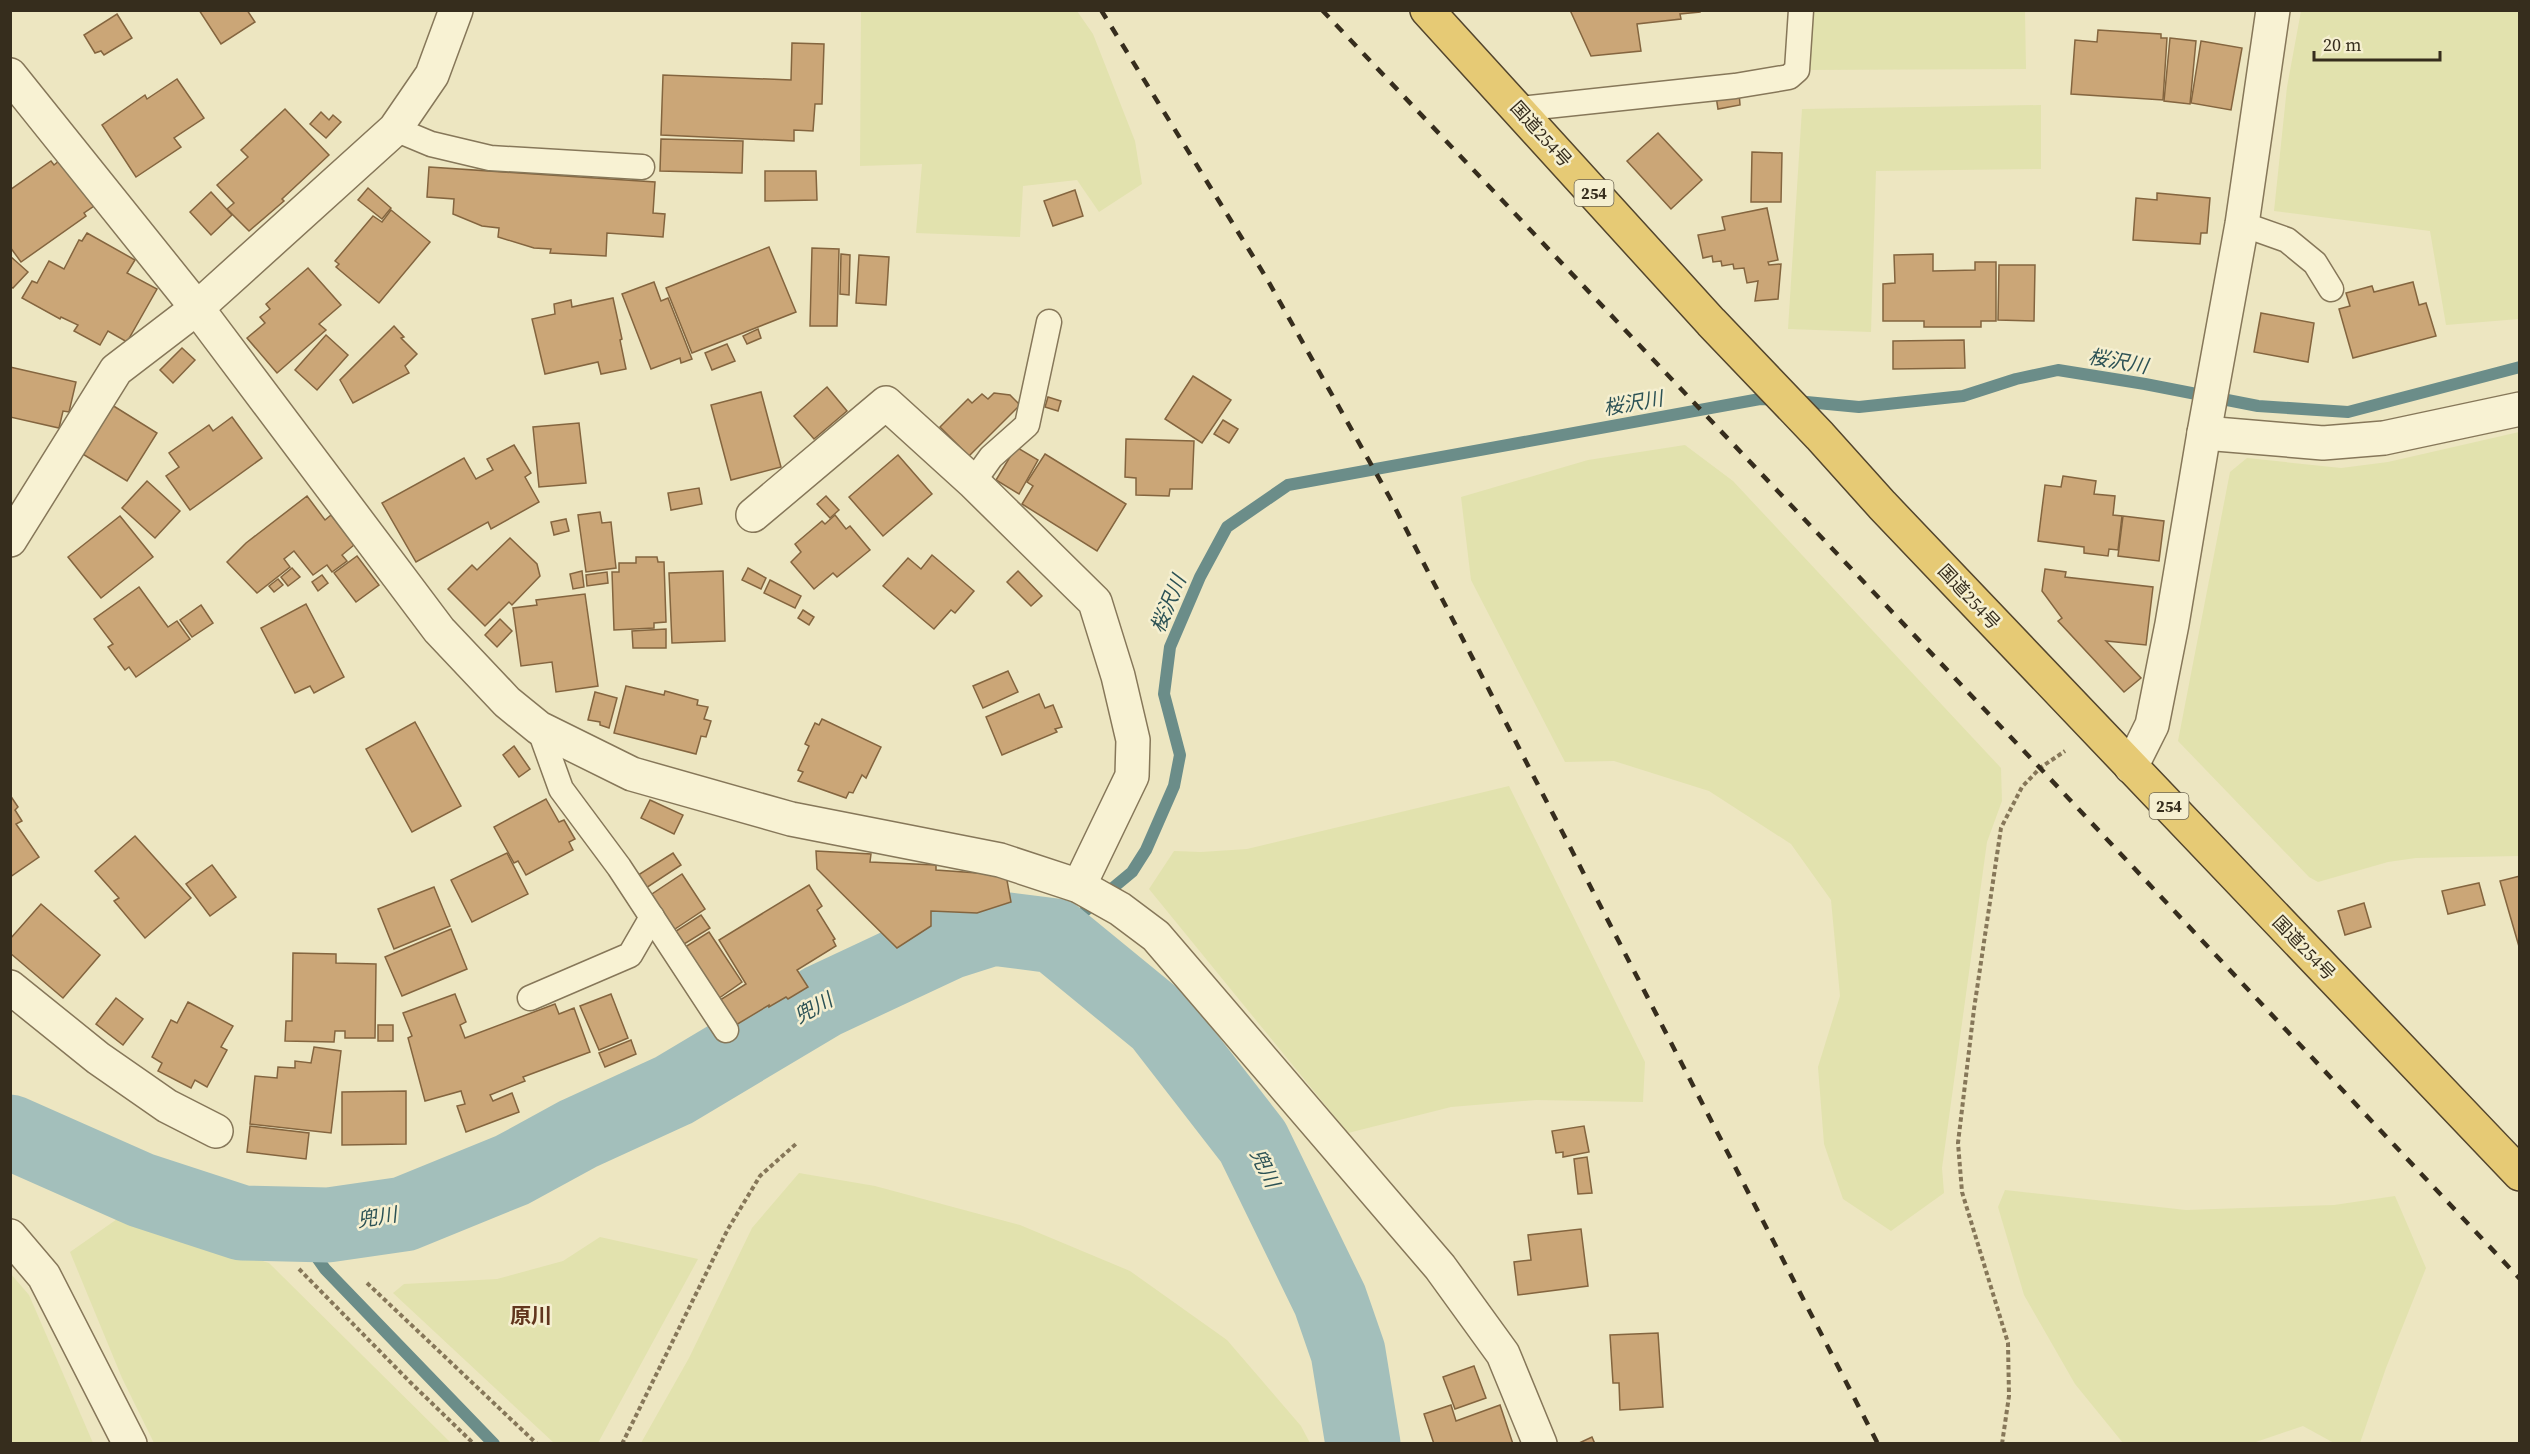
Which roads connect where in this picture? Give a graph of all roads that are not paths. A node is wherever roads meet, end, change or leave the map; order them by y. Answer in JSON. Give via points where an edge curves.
{"nodes":[{"id":1,"x":456,"y":10,"type":"edge"},
{"id":2,"x":1427,"y":10,"type":"edge"},
{"id":3,"x":1801,"y":10,"type":"edge"},
{"id":4,"x":2273,"y":10,"type":"edge"},
{"id":5,"x":10,"y":75,"type":"edge"},
{"id":6,"x":1519,"y":109,"type":"junction"},
{"id":7,"x":395,"y":129,"type":"junction"},
{"id":8,"x":642,"y":167,"type":"dead end"},
{"id":9,"x":2242,"y":224,"type":"junction"},
{"id":10,"x":2331,"y":289,"type":"dead end"},
{"id":11,"x":196,"y":308,"type":"junction"},
{"id":12,"x":1049,"y":322,"type":"dead end"},
{"id":13,"x":2520,"y":409,"type":"edge"},
{"id":14,"x":2205,"y":424,"type":"junction"},
{"id":15,"x":973,"y":482,"type":"junction"},
{"id":16,"x":753,"y":515,"type":"dead end"},
{"id":17,"x":10,"y":540,"type":"edge"},
{"id":18,"x":539,"y":728,"type":"junction"},
{"id":19,"x":2131,"y":767,"type":"junction"},
{"id":20,"x":1084,"y":889,"type":"junction"},
{"id":21,"x":651,"y":916,"type":"junction"},
{"id":22,"x":10,"y":987,"type":"edge"},
{"id":23,"x":530,"y":998,"type":"dead end"},
{"id":24,"x":726,"y":1030,"type":"dead end"},
{"id":25,"x":216,"y":1131,"type":"dead end"},
{"id":26,"x":2520,"y":1174,"type":"edge"},
{"id":27,"x":10,"y":1236,"type":"edge"},
{"id":28,"x":130,"y":1443,"type":"edge"},
{"id":29,"x":1540,"y":1443,"type":"edge"}],
"edges":[{"from":1,"to":7,"type":"street","via":[[432,75]]},
{"from":2,"to":6,"type":"highway","name":"国道254号","number":"254"},
{"from":3,"to":6,"type":"lane","via":[[1797,70],[1789,77]]},
{"from":4,"to":9,"type":"street"},
{"from":5,"to":11,"type":"street"},
{"from":6,"to":19,"type":"highway","name":"国道254号","number":"254","via":[[1711,322]]},
{"from":7,"to":8,"type":"lane","via":[[431,144],[490,158]]},
{"from":7,"to":11,"type":"street"},
{"from":9,"to":10,"type":"lane","via":[[2287,240],[2315,263]]},
{"from":9,"to":14,"type":"street"},
{"from":11,"to":17,"type":"street","via":[[116,370]]},
{"from":11,"to":18,"type":"street","via":[[439,630],[507,702]]},
{"from":12,"to":15,"type":"lane","via":[[1027,425],[991,457]]},
{"from":13,"to":14,"type":"street","via":[[2384,438],[2333,442]]},
{"from":14,"to":19,"type":"street","via":[[2152,725]]},
{"from":15,"to":16,"type":"street","via":[[886,403]]},
{"from":15,"to":20,"type":"street","via":[[1095,602],[1118,676],[1133,740],[1132,776]]},
{"from":18,"to":20,"type":"street","via":[[632,774],[791,819],[1000,860]]},
{"from":18,"to":21,"type":"lane","via":[[561,789]]},
{"from":19,"to":26,"type":"highway","name":"国道254号","number":"254"},
{"from":20,"to":29,"type":"street","via":[[1156,936],[1440,1267],[1503,1354]]},
{"from":21,"to":23,"type":"lane","via":[[630,955]]},
{"from":21,"to":24,"type":"lane"},
{"from":22,"to":25,"type":"street","via":[[98,1058],[167,1106]]},
{"from":27,"to":28,"type":"street","via":[[44,1276]]}]}
